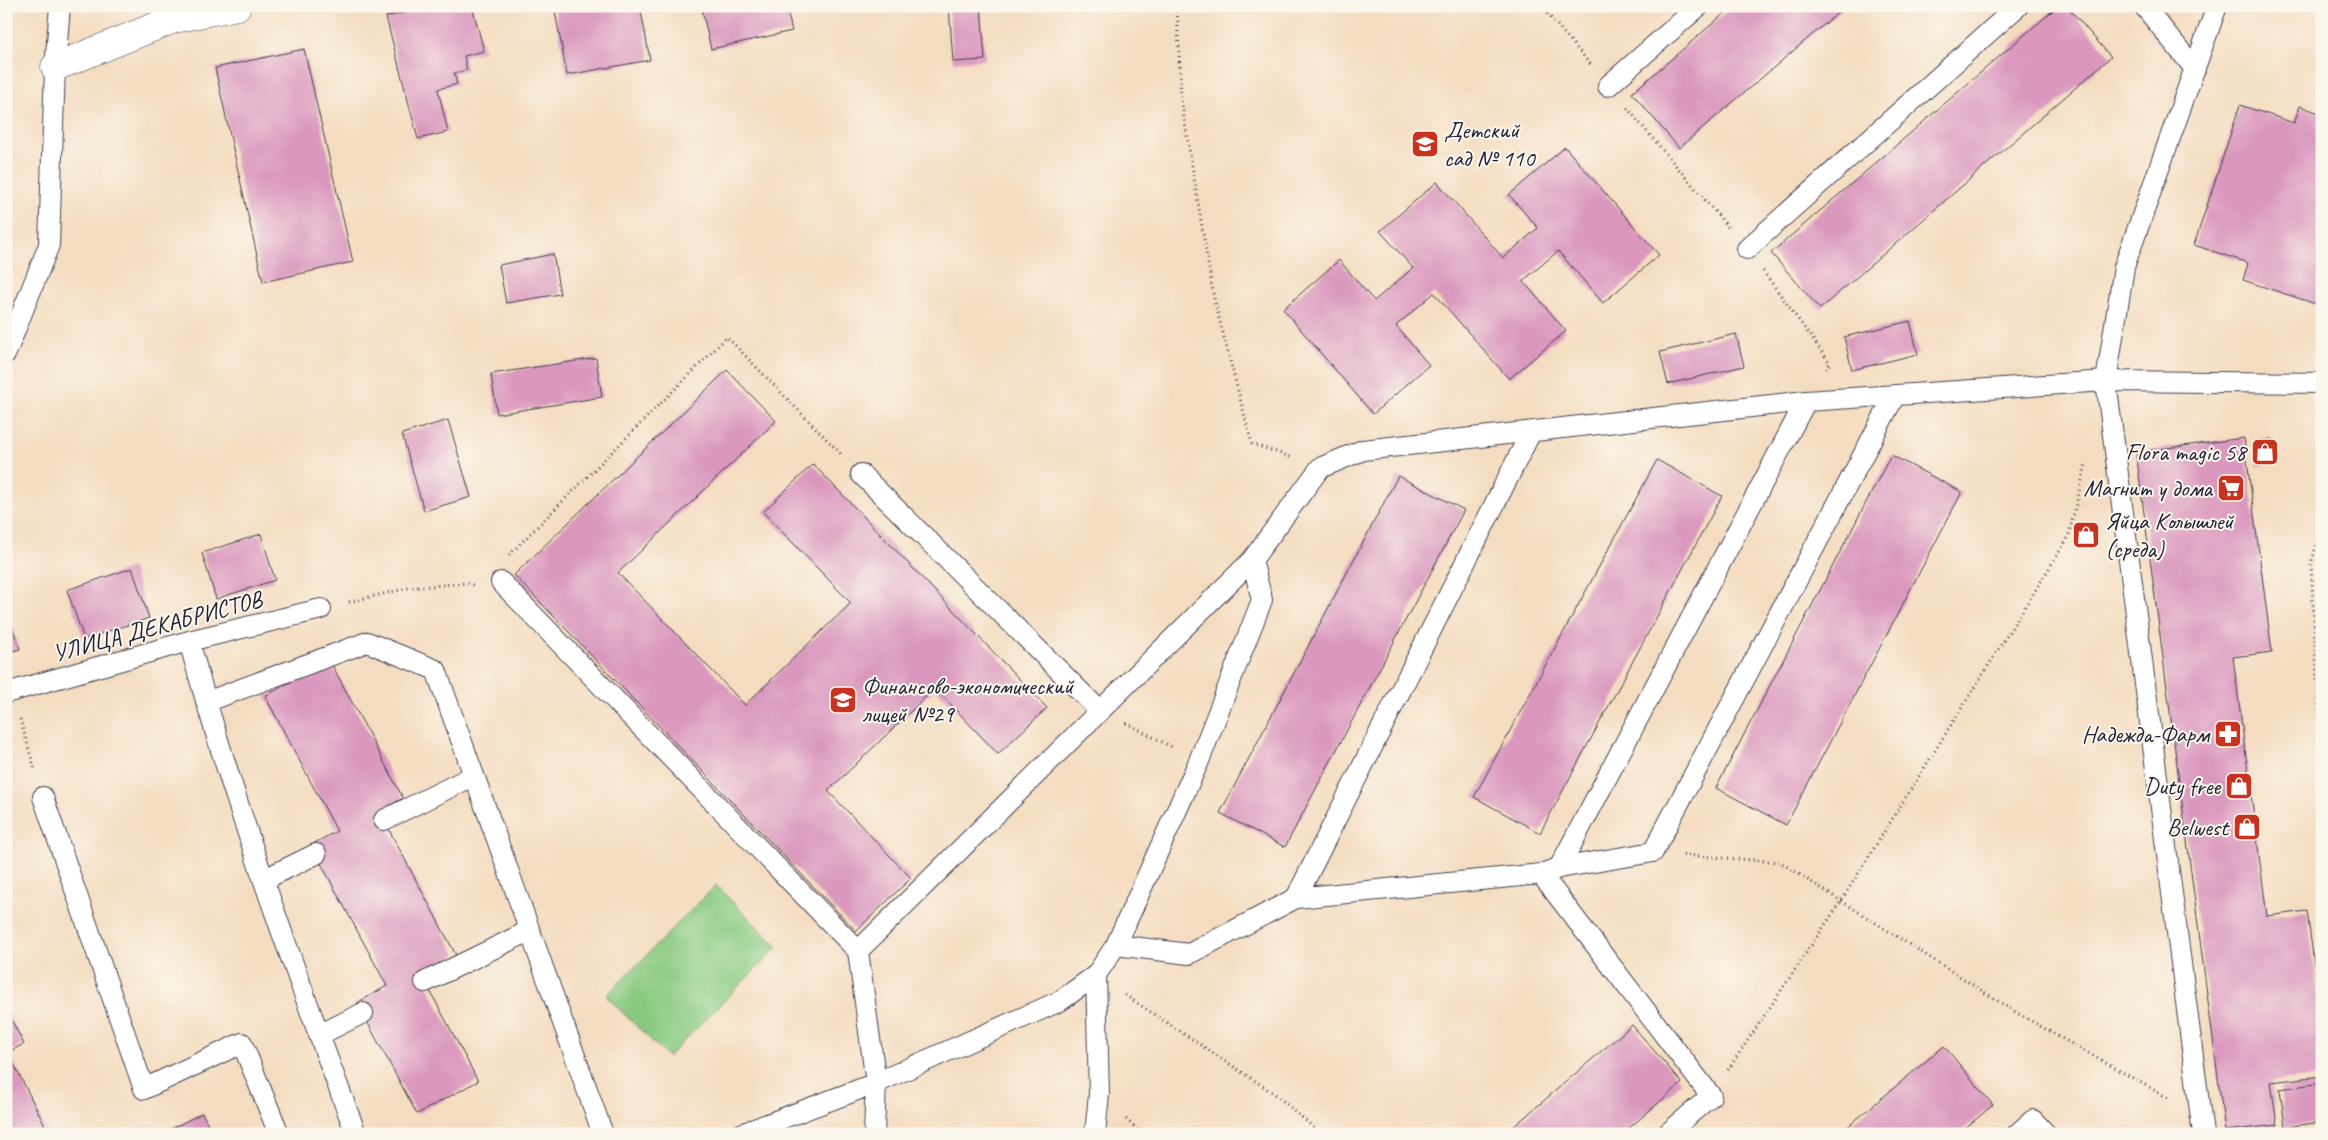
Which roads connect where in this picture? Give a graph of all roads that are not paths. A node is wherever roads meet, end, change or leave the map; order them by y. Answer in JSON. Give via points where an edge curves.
{"nodes":[{"id":1,"x":60,"y":6,"type":"edge"},
{"id":2,"x":237,"y":6,"type":"edge"},
{"id":3,"x":1699,"y":6,"type":"edge"},
{"id":4,"x":2018,"y":6,"type":"edge"},
{"id":5,"x":2144,"y":6,"type":"edge"},
{"id":6,"x":2217,"y":6,"type":"edge"},
{"id":7,"x":55,"y":67,"type":"junction"},
{"id":8,"x":2194,"y":70,"type":"junction"},
{"id":9,"x":1608,"y":86,"type":"road end"},
{"id":10,"x":1747,"y":249,"type":"road end"},
{"id":11,"x":6,"y":353,"type":"edge"},
{"id":12,"x":2106,"y":381,"type":"junction"},
{"id":13,"x":2322,"y":383,"type":"edge"},
{"id":14,"x":1895,"y":395,"type":"junction"},
{"id":15,"x":1806,"y":401,"type":"junction"},
{"id":16,"x":1531,"y":432,"type":"junction"},
{"id":17,"x":861,"y":474,"type":"road end"},
{"id":18,"x":1252,"y":560,"type":"junction"},
{"id":19,"x":501,"y":582,"type":"road end"},
{"id":20,"x":321,"y":608,"type":"road end"},
{"id":21,"x":189,"y":641,"type":"junction"},
{"id":22,"x":10,"y":692,"type":"edge"},
{"id":23,"x":206,"y":702,"type":"junction"},
{"id":24,"x":1099,"y":710,"type":"junction"},
{"id":25,"x":473,"y":776,"type":"junction"},
{"id":26,"x":43,"y":797,"type":"road end"},
{"id":27,"x":384,"y":820,"type":"dead end"},
{"id":28,"x":316,"y":854,"type":"dead end"},
{"id":29,"x":1550,"y":871,"type":"junction"},
{"id":30,"x":265,"y":880,"type":"junction"},
{"id":31,"x":1296,"y":898,"type":"junction"},
{"id":32,"x":529,"y":931,"type":"junction"},
{"id":33,"x":1116,"y":945,"type":"junction"},
{"id":34,"x":858,"y":951,"type":"junction"},
{"id":35,"x":1096,"y":975,"type":"junction"},
{"id":36,"x":425,"y":982,"type":"dead end"},
{"id":37,"x":363,"y":1013,"type":"dead end"},
{"id":38,"x":319,"y":1035,"type":"junction"},
{"id":39,"x":876,"y":1083,"type":"junction"},
{"id":40,"x":2202,"y":1125,"type":"edge"},
{"id":41,"x":279,"y":1134,"type":"edge"},
{"id":42,"x":356,"y":1134,"type":"edge"},
{"id":43,"x":603,"y":1134,"type":"edge"},
{"id":44,"x":741,"y":1134,"type":"edge"},
{"id":45,"x":874,"y":1134,"type":"edge"},
{"id":46,"x":1095,"y":1134,"type":"edge"},
{"id":47,"x":1667,"y":1134,"type":"edge"},
{"id":48,"x":2017,"y":1134,"type":"edge"},
{"id":49,"x":2046,"y":1134,"type":"edge"}],
"edges":[{"from":1,"to":7,"type":"lane"},
{"from":2,"to":7,"type":"street","via":[[174,19]]},
{"from":3,"to":9,"type":"lane"},
{"from":4,"to":10,"type":"lane"},
{"from":5,"to":8,"type":"lane"},
{"from":6,"to":8,"type":"lane"},
{"from":7,"to":11,"type":"lane","via":[[49,245]]},
{"from":8,"to":12,"type":"lane","via":[[2124,267]]},
{"from":12,"to":13,"type":"lane"},
{"from":12,"to":14,"type":"lane"},
{"from":12,"to":40,"type":"lane"},
{"from":14,"to":15,"type":"lane"},
{"from":14,"to":29,"type":"lane","via":[[1653,852]]},
{"from":15,"to":16,"type":"lane"},
{"from":15,"to":29,"type":"lane"},
{"from":16,"to":18,"type":"lane","via":[[1363,450],[1320,468]]},
{"from":16,"to":31,"type":"lane"},
{"from":17,"to":24,"type":"lane"},
{"from":18,"to":24,"type":"lane"},
{"from":18,"to":33,"type":"lane","via":[[1262,600],[1199,761]]},
{"from":19,"to":34,"type":"lane"},
{"from":20,"to":21,"type":"lane","name":"УЛИЦА ДЕКАБРИСТОВ"},
{"from":21,"to":22,"type":"lane","name":"УЛИЦА ДЕКАБРИСТОВ"},
{"from":21,"to":23,"type":"lane"},
{"from":23,"to":25,"type":"lane","via":[[367,642],[436,670]]},
{"from":23,"to":30,"type":"lane"},
{"from":24,"to":34,"type":"lane"},
{"from":25,"to":27,"type":"lane"},
{"from":25,"to":32,"type":"lane"},
{"from":26,"to":41,"type":"lane","via":[[144,1089],[242,1043]]},
{"from":28,"to":30,"type":"lane"},
{"from":29,"to":31,"type":"lane"},
{"from":29,"to":47,"type":"lane","via":[[1711,1096]]},
{"from":30,"to":38,"type":"lane"},
{"from":31,"to":33,"type":"lane","via":[[1189,954]]},
{"from":32,"to":36,"type":"lane"},
{"from":32,"to":43,"type":"lane"},
{"from":33,"to":35,"type":"lane"},
{"from":34,"to":39,"type":"lane"},
{"from":35,"to":39,"type":"lane","via":[[1060,1001]]},
{"from":35,"to":46,"type":"lane","via":[[1099,1094]]},
{"from":37,"to":38,"type":"lane"},
{"from":38,"to":42,"type":"lane"},
{"from":39,"to":44,"type":"lane"},
{"from":39,"to":45,"type":"lane"},
{"from":48,"to":49,"type":"lane","via":[[2033,1120]]}]}
